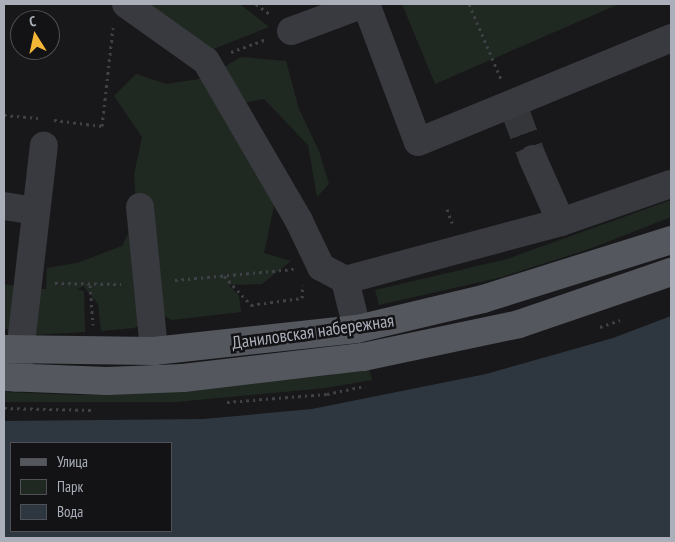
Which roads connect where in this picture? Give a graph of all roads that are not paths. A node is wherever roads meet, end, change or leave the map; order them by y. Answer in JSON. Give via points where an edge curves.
{"nodes":[{"id":1,"x":365,"y":4,"type":"edge"},
{"id":2,"x":120,"y":13,"type":"edge"},
{"id":3,"x":291,"y":31,"type":"road end"},
{"id":4,"x":671,"y":38,"type":"edge"},
{"id":5,"x":44,"y":146,"type":"dead end"},
{"id":6,"x":533,"y":158,"type":"tunnel mouth"},
{"id":7,"x":671,"y":184,"type":"edge"},
{"id":8,"x":4,"y":206,"type":"edge"},
{"id":9,"x":140,"y":207,"type":"dead end"},
{"id":10,"x":36,"y":211,"type":"junction"},
{"id":11,"x":561,"y":222,"type":"junction"},
{"id":12,"x":671,"y":240,"type":"edge"},
{"id":13,"x":671,"y":272,"type":"edge"},
{"id":14,"x":345,"y":280,"type":"junction"},
{"id":15,"x":357,"y":329,"type":"junction"},
{"id":16,"x":12,"y":350,"type":"edge"},
{"id":17,"x":154,"y":351,"type":"junction"},
{"id":18,"x":10,"y":377,"type":"edge"}],
"edges":[{"from":1,"to":3,"type":"lane"},
{"from":1,"to":4,"type":"lane","via":[[418,142],[513,106]]},
{"from":2,"to":14,"type":"lane","via":[[206,61],[299,221],[321,267]]},
{"from":5,"to":10,"type":"lane"},
{"from":6,"to":11,"type":"lane"},
{"from":7,"to":11,"type":"lane"},
{"from":8,"to":10,"type":"lane"},
{"from":9,"to":17,"type":"lane"},
{"from":10,"to":16,"type":"lane"},
{"from":11,"to":14,"type":"lane"},
{"from":12,"to":15,"type":"main road","name":"Даниловская набережная","via":[[483,299]]},
{"from":13,"to":18,"type":"main road","name":"Даниловская набережная","via":[[519,324],[363,357],[183,378],[107,381]]},
{"from":14,"to":15,"type":"lane"},
{"from":15,"to":17,"type":"main road","name":"Даниловская набережная"},
{"from":16,"to":17,"type":"main road","name":"Даниловская набережная"},
{"from":16,"to":18,"type":"lane"}]}
